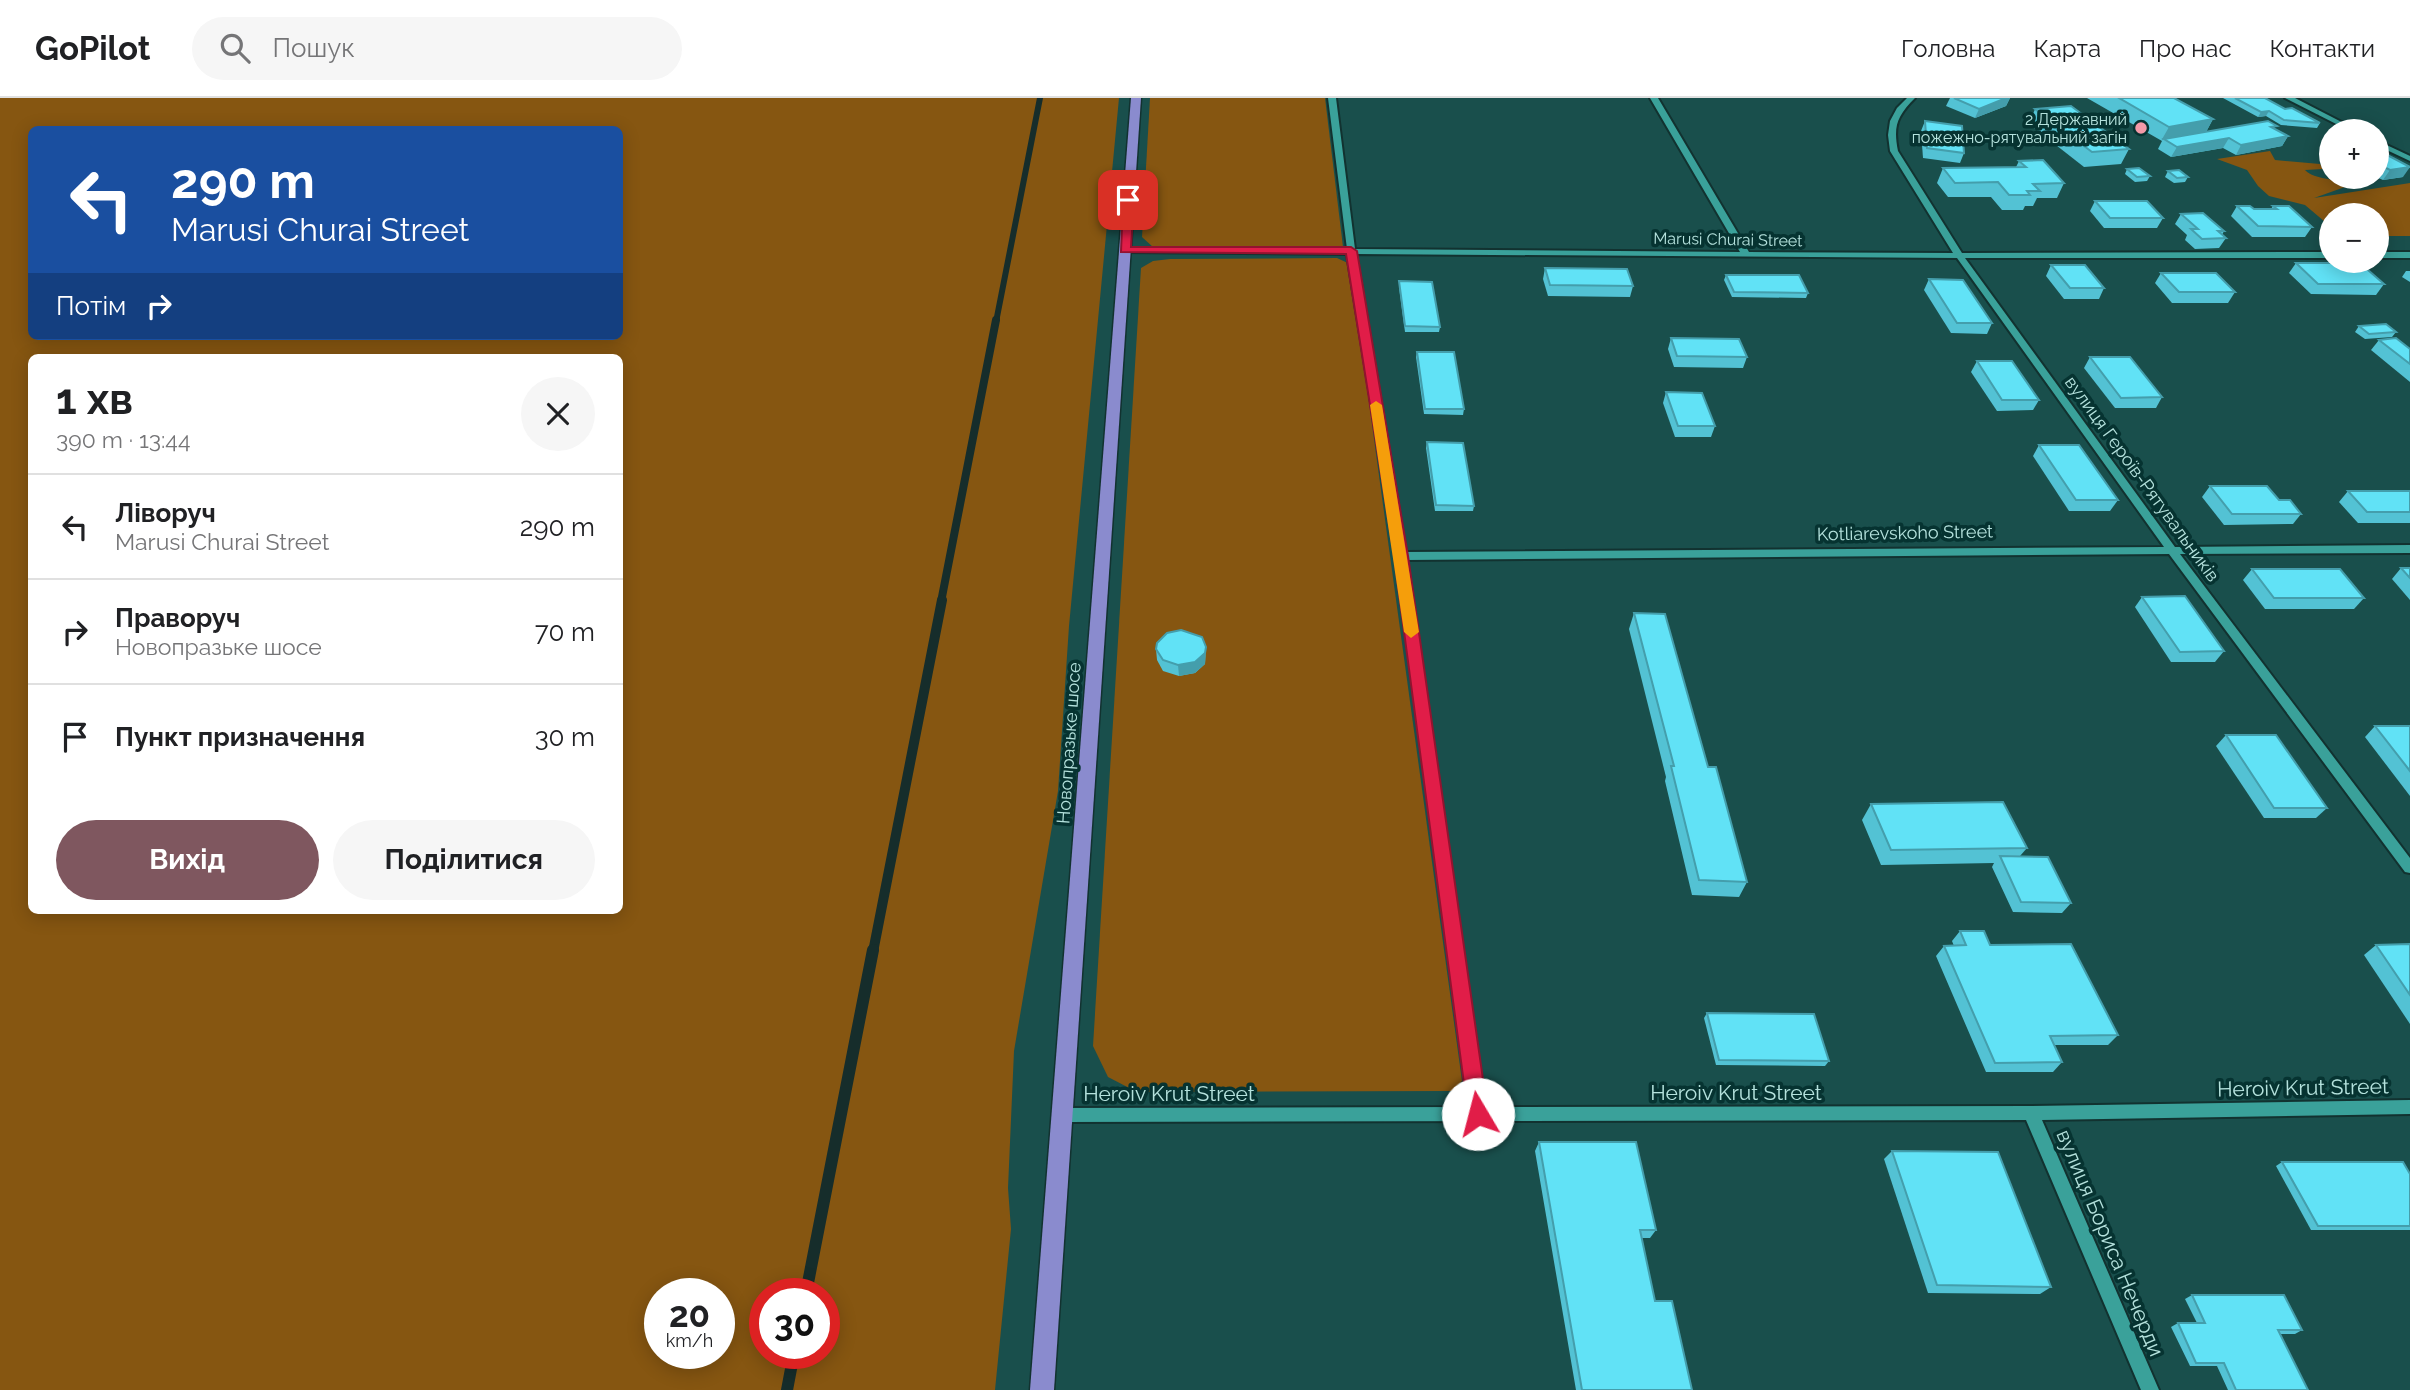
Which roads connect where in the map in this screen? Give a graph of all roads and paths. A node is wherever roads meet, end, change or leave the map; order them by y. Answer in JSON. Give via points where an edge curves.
{"nodes":[{"id":1,"x":1136,"y":98,"type":"edge"},
{"id":2,"x":1332,"y":98,"type":"edge"},
{"id":3,"x":1654,"y":98,"type":"edge"},
{"id":4,"x":1911,"y":98,"type":"edge"},
{"id":5,"x":2289,"y":98,"type":"edge"},
{"id":6,"x":2331,"y":119,"type":"edge"},
{"id":7,"x":2389,"y":148,"type":"edge"},
{"id":8,"x":2410,"y":159,"type":"edge"},
{"id":9,"x":1125,"y":250,"type":"junction"},
{"id":10,"x":1351,"y":251,"type":"junction"},
{"id":11,"x":1745,"y":253,"type":"junction"},
{"id":12,"x":2319,"y":255,"type":"edge"},
{"id":13,"x":2389,"y":255,"type":"edge"},
{"id":14,"x":2410,"y":255,"type":"edge"},
{"id":15,"x":1959,"y":256,"type":"junction"},
{"id":16,"x":2170,"y":548,"type":"junction"},
{"id":17,"x":2410,"y":549,"type":"edge"},
{"id":18,"x":1401,"y":556,"type":"junction"},
{"id":19,"x":2410,"y":868,"type":"edge"},
{"id":20,"x":2410,"y":1107,"type":"edge"},
{"id":21,"x":2031,"y":1113,"type":"junction"},
{"id":22,"x":1478,"y":1114,"type":"junction"},
{"id":23,"x":1062,"y":1115,"type":"junction"},
{"id":24,"x":1042,"y":1390,"type":"edge"},
{"id":25,"x":2150,"y":1390,"type":"edge"}],
"edges":[{"from":1,"to":9,"type":"main road","name":"Новопразьке шосе"},
{"from":2,"to":10,"type":"street"},
{"from":3,"to":11,"type":"street"},
{"from":4,"to":15,"type":"street","name":"вулиця Героїв-Рятувальників","via":[[1891,124],[1894,151]]},
{"from":5,"to":6,"type":"street"},
{"from":7,"to":8,"type":"street"},
{"from":9,"to":10,"type":"street","name":"Marusi Churai Street"},
{"from":9,"to":23,"type":"main road","name":"Новопразьке шосе"},
{"from":10,"to":11,"type":"street","name":"Marusi Churai Street"},
{"from":10,"to":18,"type":"street"},
{"from":11,"to":15,"type":"street","name":"Marusi Churai Street"},
{"from":12,"to":15,"type":"street","name":"Marusi Churai Street"},
{"from":13,"to":14,"type":"street"},
{"from":15,"to":16,"type":"street","name":"вулиця Героїв-Рятувальників"},
{"from":16,"to":17,"type":"street","name":"Kotliarevskoho Street"},
{"from":16,"to":18,"type":"street","name":"Kotliarevskoho Street"},
{"from":16,"to":19,"type":"street","name":"вулиця Героїв-Рятувальників"},
{"from":18,"to":22,"type":"street"},
{"from":20,"to":21,"type":"street","name":"Heroiv Krut Street"},
{"from":21,"to":22,"type":"street","name":"Heroiv Krut Street"},
{"from":21,"to":25,"type":"street","name":"вулиця Бориса Нечерди"},
{"from":22,"to":23,"type":"street","name":"Heroiv Krut Street"},
{"from":23,"to":24,"type":"main road","name":"Новопразьке шосе"}]}
